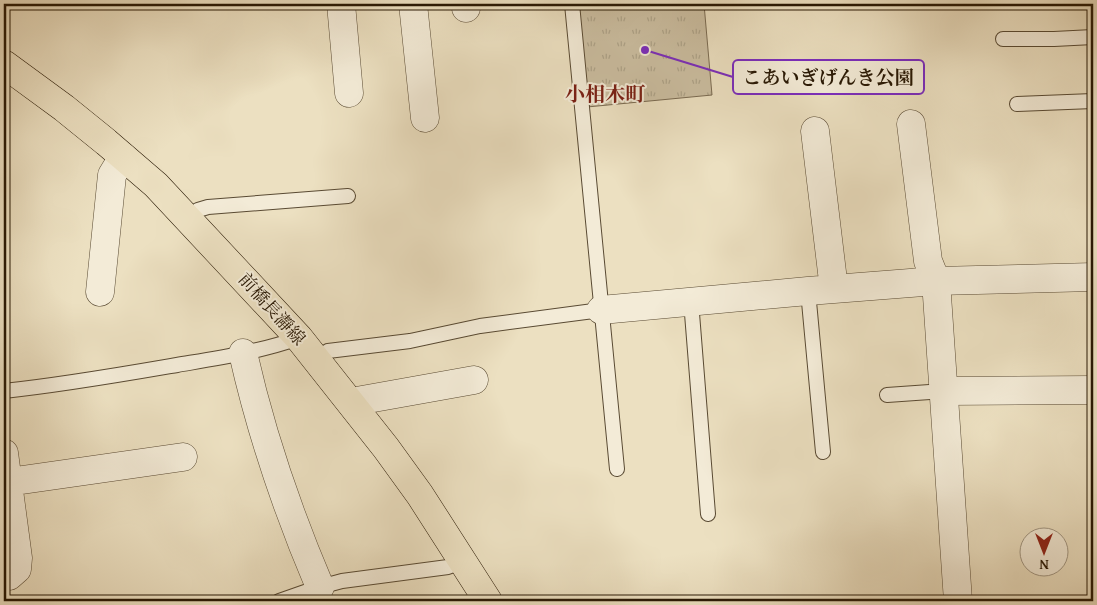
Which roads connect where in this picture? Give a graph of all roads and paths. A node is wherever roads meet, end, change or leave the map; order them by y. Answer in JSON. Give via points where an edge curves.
{"nodes":[{"id":1,"x":341,"y":4,"type":"edge"},
{"id":2,"x":413,"y":4,"type":"edge"},
{"id":3,"x":572,"y":4,"type":"edge"},
{"id":4,"x":1093,"y":37,"type":"edge"},
{"id":5,"x":1003,"y":39,"type":"dead end"},
{"id":6,"x":4,"y":64,"type":"edge"},
{"id":7,"x":349,"y":93,"type":"dead end"},
{"id":8,"x":1093,"y":101,"type":"edge"},
{"id":9,"x":1017,"y":104,"type":"dead end"},
{"id":10,"x":425,"y":118,"type":"dead end"},
{"id":11,"x":911,"y":124,"type":"dead end"},
{"id":12,"x":815,"y":131,"type":"dead end"},
{"id":13,"x":123,"y":157,"type":"junction"},
{"id":14,"x":348,"y":196,"type":"dead end"},
{"id":15,"x":188,"y":219,"type":"junction"},
{"id":16,"x":1093,"y":277,"type":"edge"},
{"id":17,"x":936,"y":281,"type":"junction"},
{"id":18,"x":821,"y":290,"type":"junction"},
{"id":19,"x":100,"y":292,"type":"dead end"},
{"id":20,"x":691,"y":301,"type":"junction"},
{"id":21,"x":601,"y":310,"type":"junction"},
{"id":22,"x":307,"y":348,"type":"junction"},
{"id":23,"x":243,"y":353,"type":"junction"},
{"id":24,"x":474,"y":380,"type":"dead end"},
{"id":25,"x":1093,"y":390,"type":"edge"},
{"id":26,"x":4,"y":391,"type":"edge"},
{"id":27,"x":944,"y":391,"type":"junction"},
{"id":28,"x":887,"y":395,"type":"dead end"},
{"id":29,"x":351,"y":402,"type":"junction"},
{"id":30,"x":823,"y":452,"type":"dead end"},
{"id":31,"x":4,"y":453,"type":"edge"},
{"id":32,"x":183,"y":457,"type":"dead end"},
{"id":33,"x":617,"y":469,"type":"dead end"},
{"id":34,"x":8,"y":482,"type":"junction"},
{"id":35,"x":708,"y":514,"type":"dead end"},
{"id":36,"x":462,"y":562,"type":"junction"},
{"id":37,"x":4,"y":576,"type":"edge"},
{"id":38,"x":320,"y":587,"type":"junction"},
{"id":39,"x":279,"y":601,"type":"edge"},
{"id":40,"x":488,"y":601,"type":"edge"},
{"id":41,"x":958,"y":601,"type":"edge"}],
"edges":[{"from":1,"to":7,"type":"street"},
{"from":2,"to":10,"type":"street"},
{"from":3,"to":21,"type":"lane"},
{"from":4,"to":5,"type":"lane"},
{"from":6,"to":13,"type":"main road","name":"前橋長瀞線"},
{"from":8,"to":9,"type":"lane"},
{"from":11,"to":17,"type":"street","via":[[928,261]]},
{"from":12,"to":18,"type":"street"},
{"from":13,"to":15,"type":"main road","name":"前橋長瀞線"},
{"from":13,"to":19,"type":"street","via":[[112,175]]},
{"from":14,"to":15,"type":"lane","via":[[208,207],[198,210]]},
{"from":15,"to":22,"type":"main road","name":"前橋長瀞線"},
{"from":16,"to":17,"type":"street"},
{"from":17,"to":18,"type":"street"},
{"from":17,"to":27,"type":"street"},
{"from":18,"to":20,"type":"street"},
{"from":18,"to":30,"type":"lane"},
{"from":20,"to":21,"type":"street"},
{"from":20,"to":35,"type":"lane"},
{"from":21,"to":22,"type":"lane","via":[[480,326],[410,341],[328,351]]},
{"from":21,"to":33,"type":"lane"},
{"from":22,"to":23,"type":"lane","via":[[274,346]]},
{"from":22,"to":29,"type":"main road","name":"前橋長瀞線"},
{"from":23,"to":26,"type":"lane","via":[[68,384]]},
{"from":23,"to":38,"type":"street","via":[[254,403],[301,542]]},
{"from":24,"to":29,"type":"street"},
{"from":25,"to":27,"type":"street"},
{"from":27,"to":28,"type":"lane"},
{"from":27,"to":41,"type":"street"},
{"from":29,"to":36,"type":"main road","name":"前橋長瀞線","via":[[420,495]]},
{"from":31,"to":34,"type":"street"},
{"from":32,"to":34,"type":"street"},
{"from":34,"to":37,"type":"street","via":[[18,565],[13,573]]},
{"from":36,"to":38,"type":"lane"},
{"from":36,"to":40,"type":"main road","name":"前橋長瀞線"},
{"from":38,"to":39,"type":"lane"}]}
